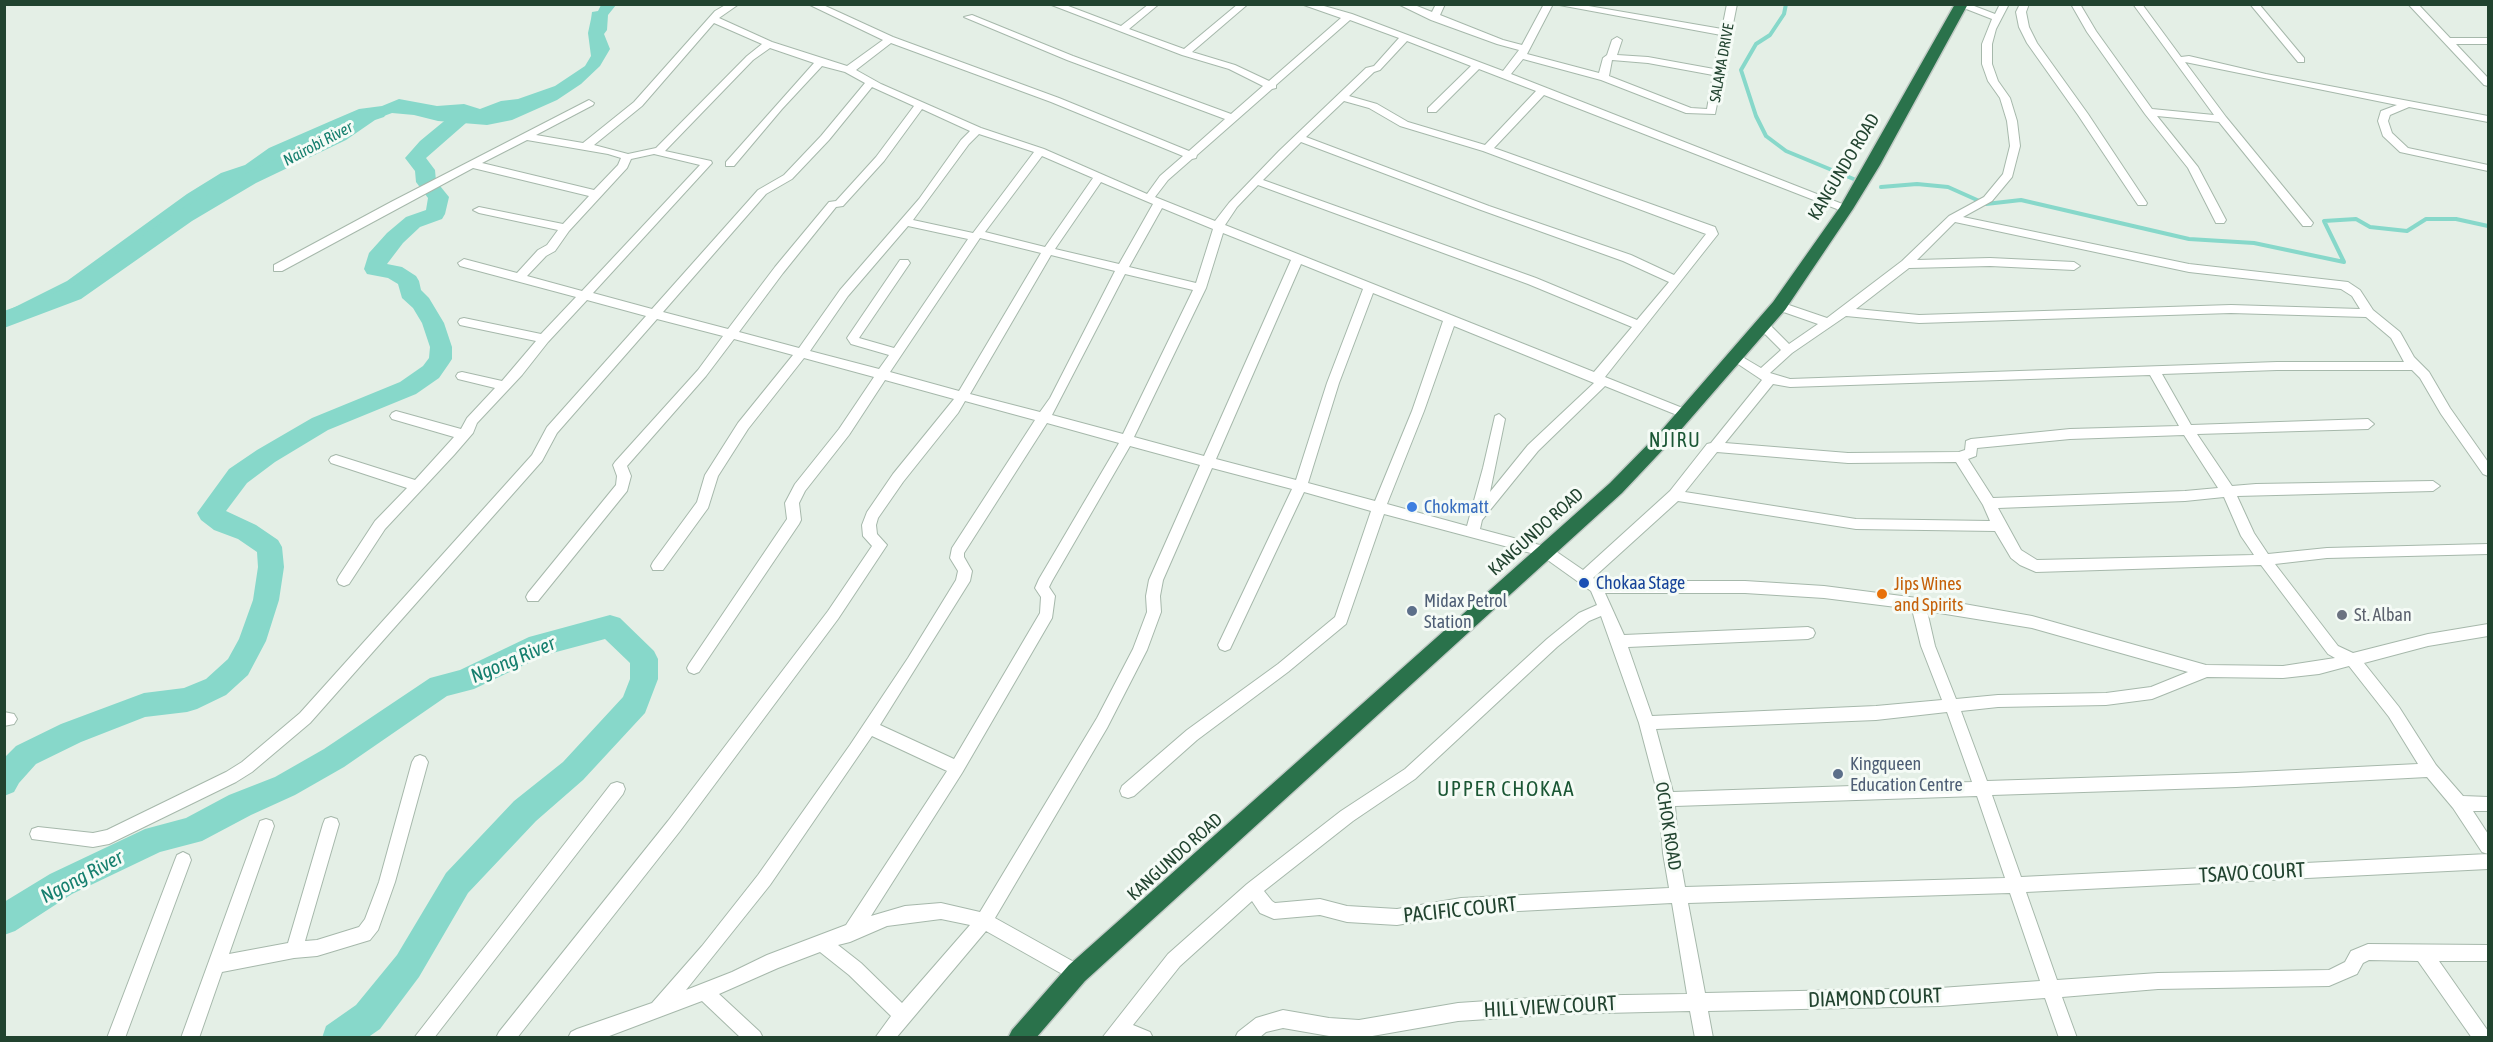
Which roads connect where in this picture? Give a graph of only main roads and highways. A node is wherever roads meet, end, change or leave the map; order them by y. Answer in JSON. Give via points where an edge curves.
{"nodes":[{"id":1,"x":1961,"y":5,"type":"edge"},
{"id":2,"x":1020,"y":1038,"type":"edge"}],
"edges":[{"from":1,"to":2,"type":"highway","name":"KANGUNDO ROAD","via":[[1846,209],[1779,306],[1686,414],[1616,488],[1077,973]]}]}
